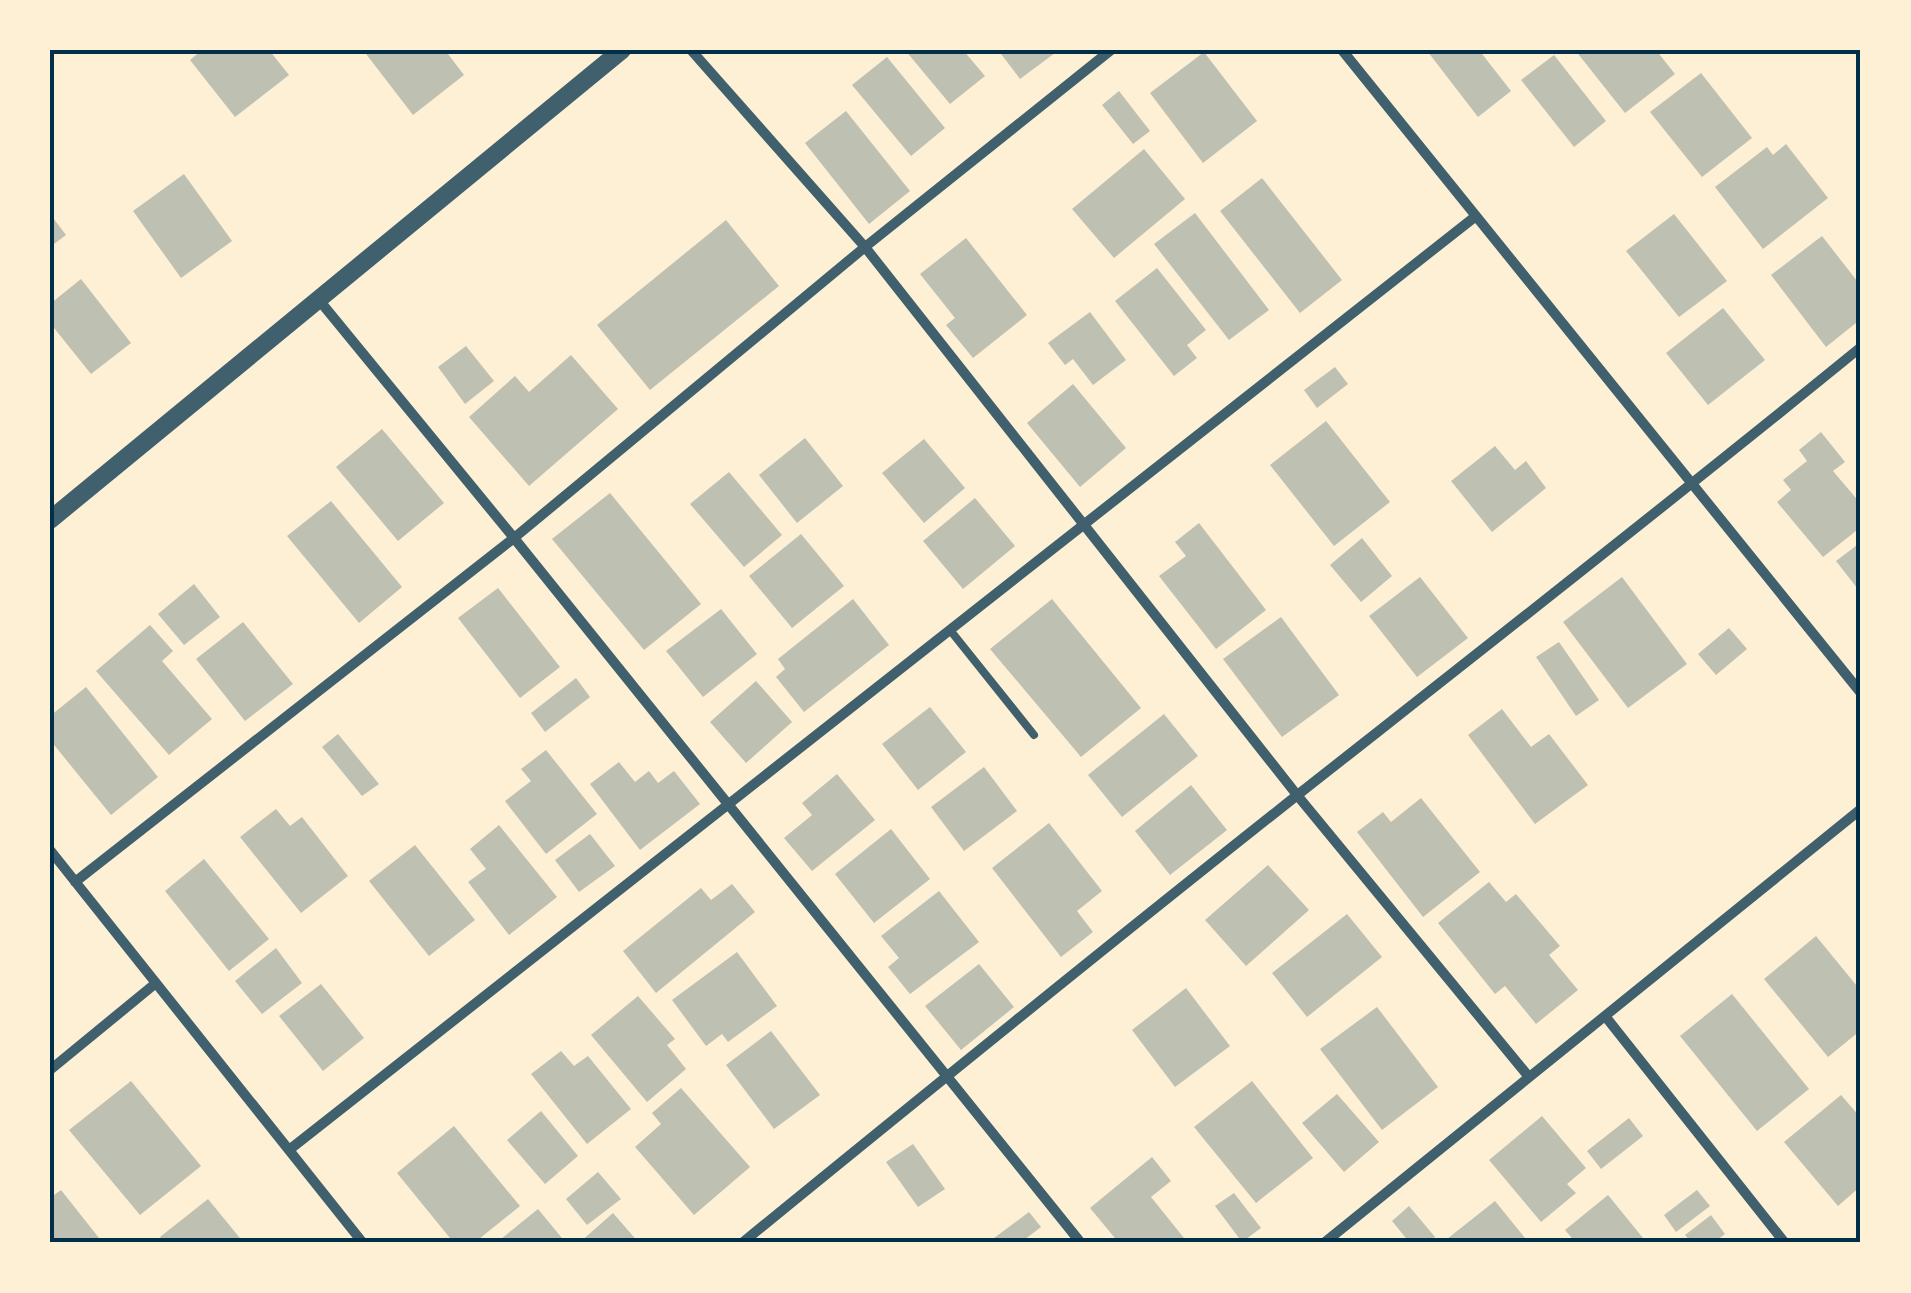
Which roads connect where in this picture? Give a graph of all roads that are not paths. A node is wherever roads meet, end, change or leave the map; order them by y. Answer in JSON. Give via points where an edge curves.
{"nodes":[{"id":1,"x":622,"y":50,"type":"edge"},
{"id":2,"x":691,"y":50,"type":"edge"},
{"id":3,"x":1111,"y":50,"type":"edge"},
{"id":4,"x":1342,"y":50,"type":"edge"},
{"id":5,"x":1476,"y":216,"type":"junction"},
{"id":6,"x":865,"y":247,"type":"junction"},
{"id":7,"x":319,"y":300,"type":"junction"},
{"id":8,"x":1861,"y":347,"type":"edge"},
{"id":9,"x":1693,"y":484,"type":"junction"},
{"id":10,"x":50,"y":520,"type":"edge"},
{"id":11,"x":1083,"y":525,"type":"junction"},
{"id":12,"x":514,"y":538,"type":"junction"},
{"id":13,"x":950,"y":630,"type":"junction"},
{"id":14,"x":1861,"y":692,"type":"edge"},
{"id":15,"x":1034,"y":735,"type":"dead end"},
{"id":16,"x":1297,"y":796,"type":"junction"},
{"id":17,"x":727,"y":804,"type":"junction"},
{"id":18,"x":1861,"y":809,"type":"edge"},
{"id":19,"x":50,"y":850,"type":"edge"},
{"id":20,"x":75,"y":882,"type":"junction"},
{"id":21,"x":156,"y":982,"type":"junction"},
{"id":22,"x":1605,"y":1016,"type":"junction"},
{"id":23,"x":50,"y":1070,"type":"edge"},
{"id":24,"x":948,"y":1075,"type":"junction"},
{"id":25,"x":1529,"y":1078,"type":"junction"},
{"id":26,"x":289,"y":1150,"type":"junction"},
{"id":27,"x":363,"y":1243,"type":"edge"},
{"id":28,"x":742,"y":1243,"type":"edge"},
{"id":29,"x":1081,"y":1243,"type":"edge"},
{"id":30,"x":1324,"y":1243,"type":"edge"},
{"id":31,"x":1785,"y":1243,"type":"edge"}],
"edges":[{"from":1,"to":7,"type":"street"},
{"from":2,"to":6,"type":"street"},
{"from":3,"to":6,"type":"street"},
{"from":4,"to":5,"type":"street"},
{"from":5,"to":9,"type":"street"},
{"from":5,"to":11,"type":"street"},
{"from":6,"to":11,"type":"street"},
{"from":6,"to":12,"type":"street"},
{"from":7,"to":10,"type":"street"},
{"from":7,"to":12,"type":"street"},
{"from":8,"to":9,"type":"street"},
{"from":9,"to":14,"type":"street"},
{"from":9,"to":16,"type":"street"},
{"from":11,"to":13,"type":"street"},
{"from":11,"to":16,"type":"street"},
{"from":12,"to":17,"type":"street"},
{"from":12,"to":20,"type":"street"},
{"from":13,"to":15,"type":"lane"},
{"from":13,"to":17,"type":"street"},
{"from":16,"to":24,"type":"street"},
{"from":16,"to":25,"type":"street"},
{"from":17,"to":24,"type":"street"},
{"from":17,"to":26,"type":"street"},
{"from":18,"to":22,"type":"street"},
{"from":19,"to":20,"type":"street"},
{"from":20,"to":21,"type":"street"},
{"from":21,"to":23,"type":"street"},
{"from":21,"to":26,"type":"street"},
{"from":22,"to":25,"type":"street"},
{"from":22,"to":31,"type":"street"},
{"from":24,"to":28,"type":"street"},
{"from":24,"to":29,"type":"street"},
{"from":25,"to":30,"type":"street"},
{"from":26,"to":27,"type":"street"}]}
